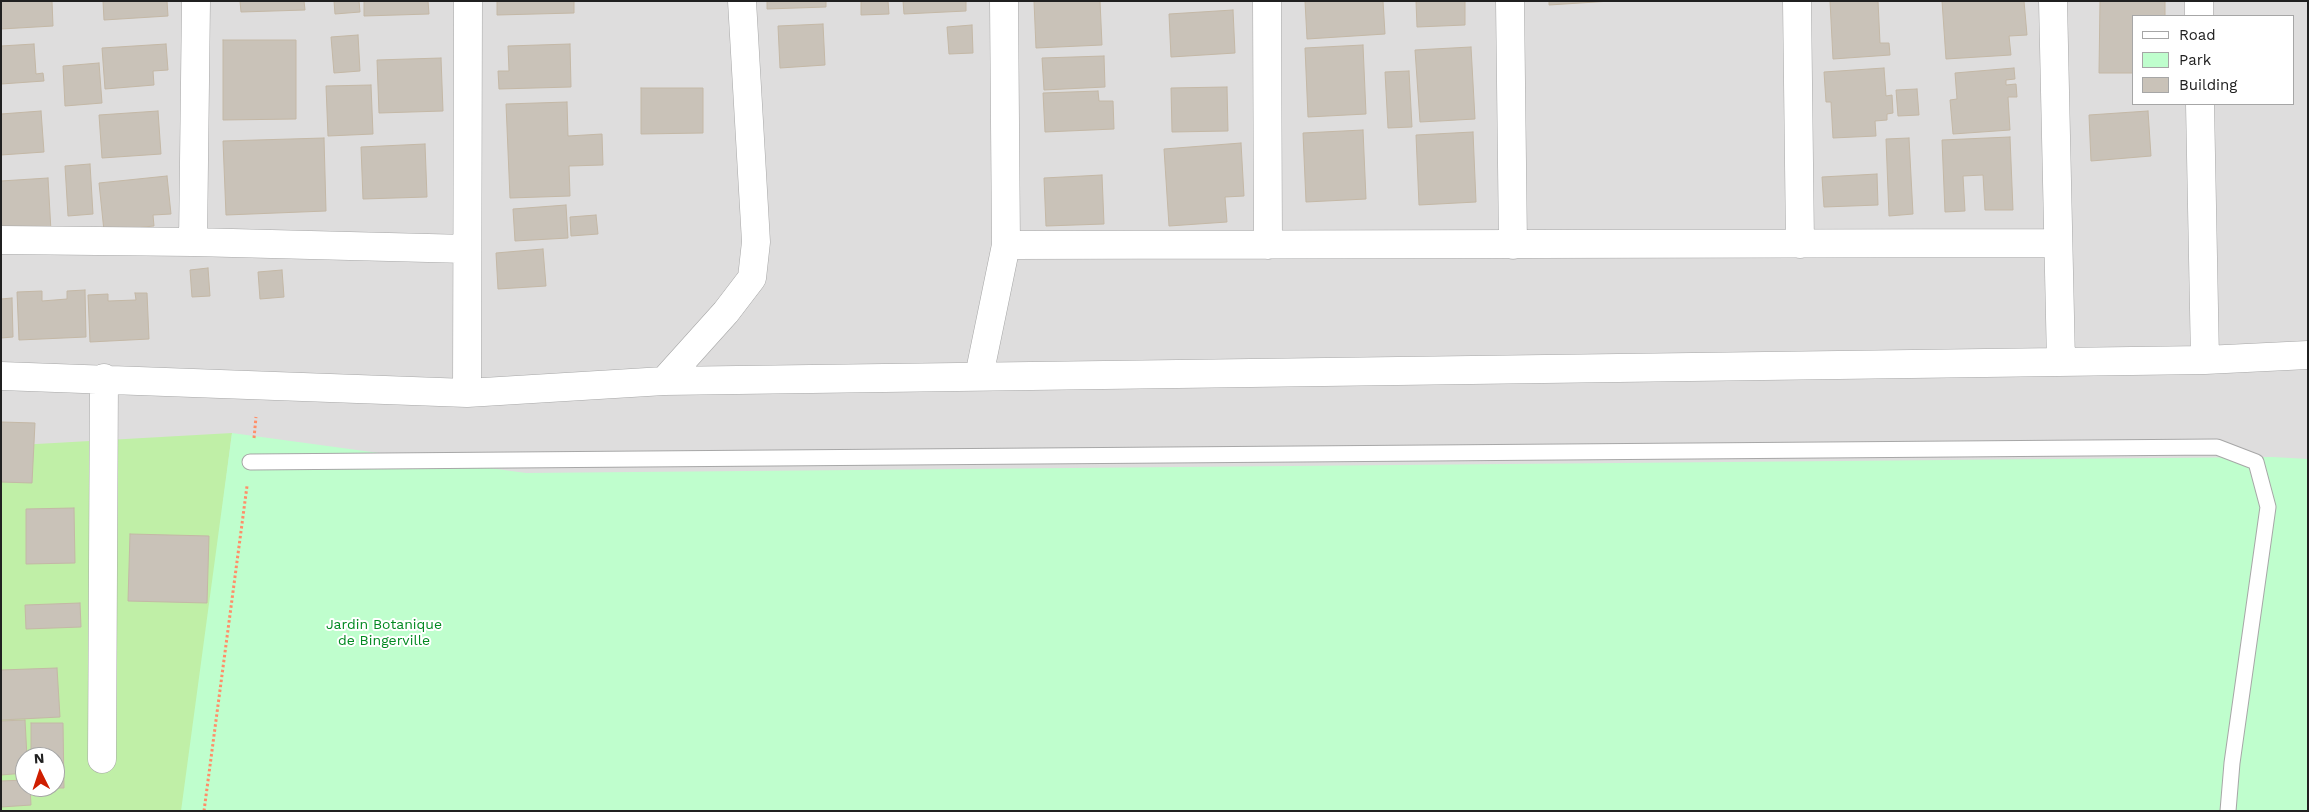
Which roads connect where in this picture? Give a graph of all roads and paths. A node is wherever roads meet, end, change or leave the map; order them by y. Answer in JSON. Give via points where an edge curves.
{"nodes":[{"id":1,"x":196,"y":1,"type":"edge"},
{"id":2,"x":468,"y":1,"type":"edge"},
{"id":3,"x":742,"y":1,"type":"edge"},
{"id":4,"x":1004,"y":1,"type":"edge"},
{"id":5,"x":1267,"y":1,"type":"edge"},
{"id":6,"x":1510,"y":1,"type":"edge"},
{"id":7,"x":1797,"y":1,"type":"edge"},
{"id":8,"x":2053,"y":1,"type":"edge"},
{"id":9,"x":2199,"y":1,"type":"edge"},
{"id":10,"x":2199,"y":15,"type":"edge"},
{"id":11,"x":2200,"y":105,"type":"edge"},
{"id":12,"x":1,"y":240,"type":"edge"},
{"id":13,"x":193,"y":242,"type":"junction"},
{"id":14,"x":2058,"y":243,"type":"junction"},
{"id":15,"x":1800,"y":244,"type":"junction"},
{"id":16,"x":1268,"y":245,"type":"junction"},
{"id":17,"x":1513,"y":245,"type":"junction"},
{"id":18,"x":1006,"y":246,"type":"junction"},
{"id":19,"x":467,"y":249,"type":"junction"},
{"id":20,"x":2305,"y":350,"type":"edge"},
{"id":21,"x":2205,"y":360,"type":"junction"},
{"id":22,"x":2061,"y":362,"type":"junction"},
{"id":23,"x":1,"y":376,"type":"edge"},
{"id":24,"x":979,"y":376,"type":"junction"},
{"id":25,"x":104,"y":378,"type":"junction"},
{"id":26,"x":664,"y":381,"type":"junction"},
{"id":27,"x":260,"y":384,"type":"junction"},
{"id":28,"x":467,"y":393,"type":"junction"},
{"id":29,"x":250,"y":462,"type":"junction"},
{"id":30,"x":102,"y":759,"type":"dead end"},
{"id":31,"x":204,"y":811,"type":"edge"},
{"id":32,"x":2228,"y":811,"type":"edge"}],
"edges":[{"from":1,"to":13,"type":"street"},
{"from":2,"to":19,"type":"street"},
{"from":3,"to":26,"type":"street","via":[[756,242],[752,278]]},
{"from":4,"to":18,"type":"street"},
{"from":5,"to":16,"type":"street"},
{"from":6,"to":17,"type":"street"},
{"from":7,"to":15,"type":"street"},
{"from":8,"to":14,"type":"street"},
{"from":9,"to":10,"type":"street"},
{"from":11,"to":21,"type":"street"},
{"from":12,"to":13,"type":"street"},
{"from":13,"to":19,"type":"street"},
{"from":14,"to":15,"type":"street"},
{"from":14,"to":22,"type":"street"},
{"from":15,"to":17,"type":"street"},
{"from":16,"to":17,"type":"street"},
{"from":16,"to":18,"type":"street"},
{"from":18,"to":24,"type":"street"},
{"from":19,"to":28,"type":"street"},
{"from":20,"to":21,"type":"street"},
{"from":21,"to":22,"type":"street"},
{"from":22,"to":24,"type":"street"},
{"from":23,"to":25,"type":"street"},
{"from":24,"to":26,"type":"street"},
{"from":25,"to":27,"type":"street"},
{"from":25,"to":30,"type":"street"},
{"from":26,"to":28,"type":"street"},
{"from":27,"to":28,"type":"street"},
{"from":27,"to":29,"type":"path"},
{"from":29,"to":31,"type":"path"},
{"from":29,"to":32,"type":"lane","via":[[2218,447],[2256,462],[2268,507]]}]}
